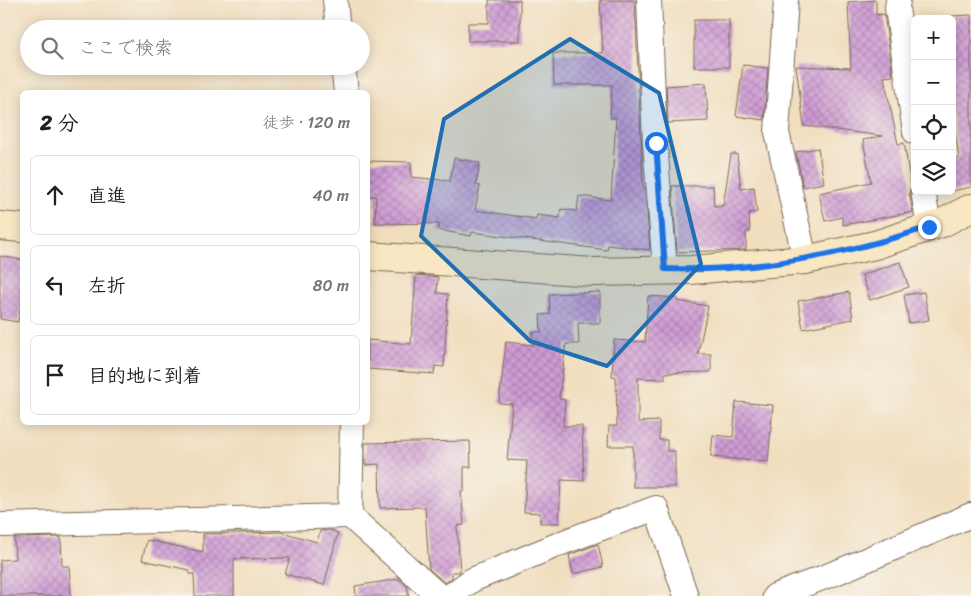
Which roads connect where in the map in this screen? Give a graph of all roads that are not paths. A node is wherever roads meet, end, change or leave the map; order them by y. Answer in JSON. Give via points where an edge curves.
{"nodes":[{"id":1,"x":335,"y":0,"type":"edge"},
{"id":2,"x":649,"y":0,"type":"edge"},
{"id":3,"x":786,"y":0,"type":"edge"},
{"id":4,"x":898,"y":0,"type":"edge"},
{"id":5,"x":337,"y":20,"type":"edge"},
{"id":6,"x":343,"y":75,"type":"edge"},
{"id":7,"x":346,"y":90,"type":"edge"},
{"id":8,"x":911,"y":105,"type":"edge"},
{"id":9,"x":925,"y":195,"type":"edge"},
{"id":10,"x":971,"y":208,"type":"edge"},
{"id":11,"x":0,"y":226,"type":"edge"},
{"id":12,"x":929,"y":227,"type":"junction"},
{"id":13,"x":20,"y":228,"type":"edge"},
{"id":14,"x":370,"y":256,"type":"edge"},
{"id":15,"x":804,"y":260,"type":"junction"},
{"id":16,"x":665,"y":269,"type":"junction"},
{"id":17,"x":352,"y":425,"type":"edge"},
{"id":18,"x":971,"y":515,"type":"edge"},
{"id":19,"x":350,"y":516,"type":"junction"},
{"id":20,"x":0,"y":525,"type":"edge"},
{"id":21,"x":439,"y":596,"type":"edge"},
{"id":22,"x":450,"y":596,"type":"edge"},
{"id":23,"x":686,"y":596,"type":"edge"},
{"id":24,"x":775,"y":596,"type":"edge"}],
"edges":[{"from":1,"to":5,"type":"street"},
{"from":2,"to":16,"type":"street"},
{"from":3,"to":15,"type":"street","via":[[776,132]]},
{"from":4,"to":8,"type":"street"},
{"from":6,"to":7,"type":"street"},
{"from":9,"to":12,"type":"street"},
{"from":10,"to":12,"type":"street"},
{"from":11,"to":13,"type":"street"},
{"from":12,"to":15,"type":"street","via":[[875,245]]},
{"from":14,"to":16,"type":"street","via":[[593,272]]},
{"from":15,"to":16,"type":"street","via":[[691,270]]},
{"from":17,"to":19,"type":"street"},
{"from":18,"to":24,"type":"street","via":[[840,572]]},
{"from":19,"to":20,"type":"street"},
{"from":19,"to":21,"type":"street"},
{"from":22,"to":23,"type":"street","via":[[472,580],[656,508]]}]}
